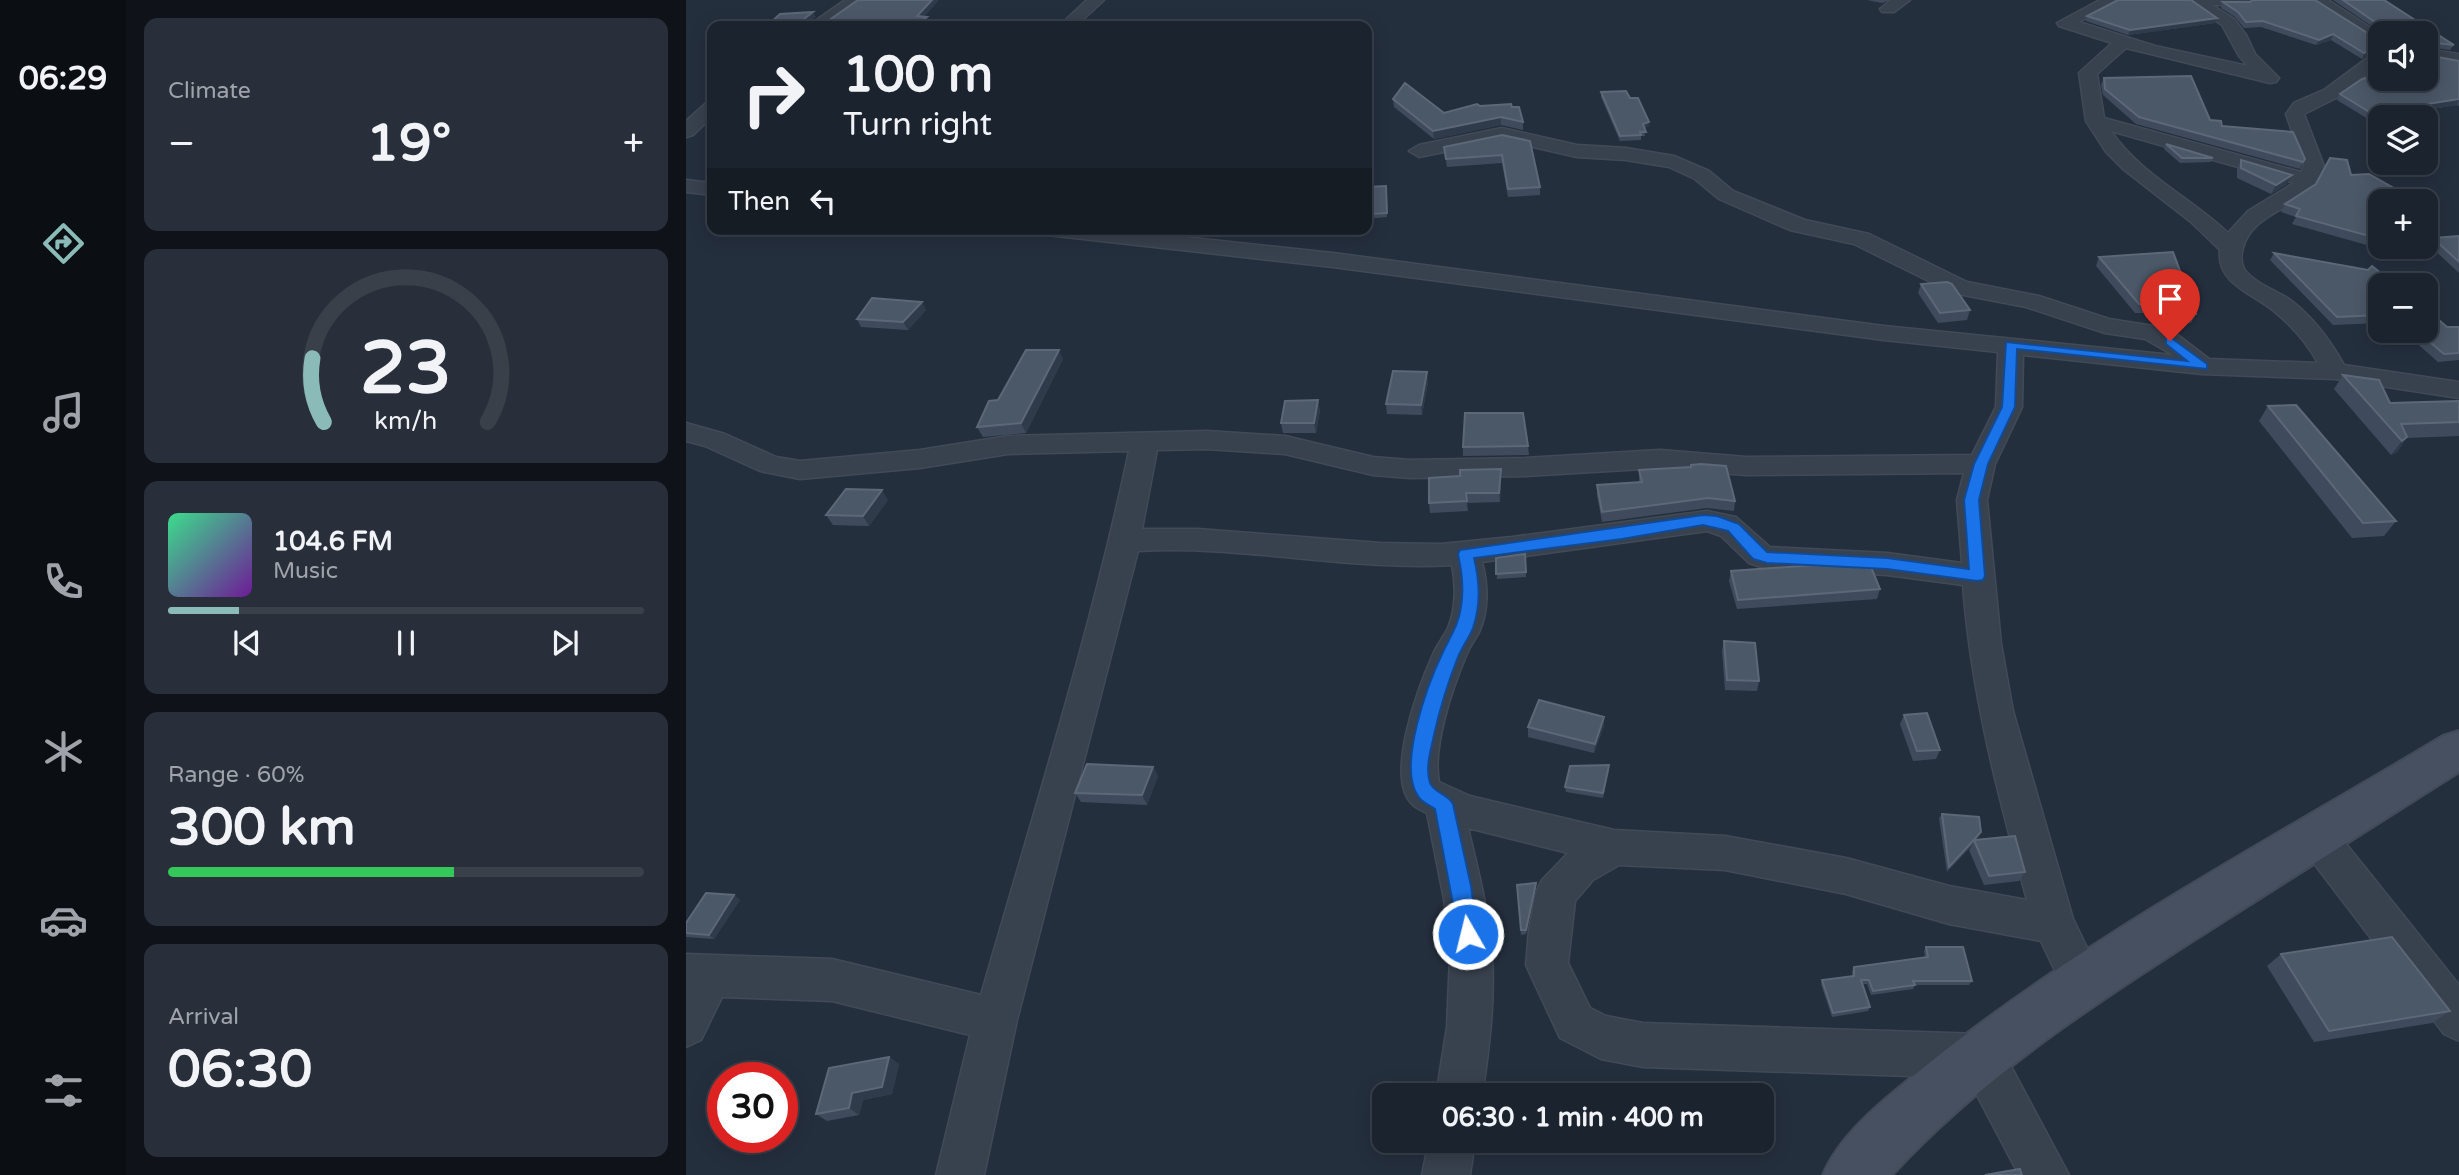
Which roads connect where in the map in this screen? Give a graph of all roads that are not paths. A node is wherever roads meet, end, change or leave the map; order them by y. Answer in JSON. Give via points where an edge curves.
{"nodes":[{"id":1,"x":855,"y":0,"type":"edge"},
{"id":2,"x":1096,"y":0,"type":"edge"},
{"id":3,"x":2112,"y":0,"type":"edge"},
{"id":4,"x":2246,"y":0,"type":"edge"},
{"id":5,"x":2317,"y":0,"type":"edge"},
{"id":6,"x":2203,"y":2,"type":"edge"},
{"id":7,"x":824,"y":21,"type":"edge"},
{"id":8,"x":1073,"y":21,"type":"edge"},
{"id":9,"x":2368,"y":33,"type":"edge"},
{"id":10,"x":2123,"y":42,"type":"junction"},
{"id":11,"x":2438,"y":56,"type":"edge"},
{"id":12,"x":2459,"y":59,"type":"edge"},
{"id":13,"x":2368,"y":65,"type":"edge"},
{"id":14,"x":2268,"y":76,"type":"junction"},
{"id":15,"x":2319,"y":100,"type":"junction"},
{"id":16,"x":707,"y":112,"type":"edge"},
{"id":17,"x":2095,"y":121,"type":"junction"},
{"id":18,"x":686,"y":131,"type":"edge"},
{"id":19,"x":1419,"y":151,"type":"dead end"},
{"id":20,"x":2307,"y":180,"type":"junction"},
{"id":21,"x":686,"y":186,"type":"edge"},
{"id":22,"x":707,"y":188,"type":"edge"},
{"id":23,"x":1102,"y":235,"type":"edge"},
{"id":24,"x":2231,"y":249,"type":"junction"},
{"id":25,"x":2011,"y":345,"type":"junction"},
{"id":26,"x":2202,"y":366,"type":"junction"},
{"id":27,"x":2335,"y":371,"type":"junction"},
{"id":28,"x":2459,"y":390,"type":"edge"},
{"id":29,"x":686,"y":432,"type":"edge"},
{"id":30,"x":1145,"y":441,"type":"junction"},
{"id":31,"x":1981,"y":464,"type":"junction"},
{"id":32,"x":1125,"y":541,"type":"junction"},
{"id":33,"x":1465,"y":554,"type":"junction"},
{"id":34,"x":1977,"y":576,"type":"junction"},
{"id":35,"x":2459,"y":749,"type":"edge"},
{"id":36,"x":1444,"y":804,"type":"junction"},
{"id":37,"x":2317,"y":837,"type":"junction"},
{"id":38,"x":1614,"y":847,"type":"junction"},
{"id":39,"x":2054,"y":924,"type":"junction"},
{"id":40,"x":698,"y":975,"type":"edge"},
{"id":41,"x":2082,"y":982,"type":"junction"},
{"id":42,"x":2459,"y":1019,"type":"edge"},
{"id":43,"x":995,"y":1020,"type":"junction"},
{"id":44,"x":686,"y":1025,"type":"edge"},
{"id":45,"x":1981,"y":1056,"type":"junction"},
{"id":46,"x":1461,"y":1083,"type":"edge"},
{"id":47,"x":1450,"y":1153,"type":"edge"},
{"id":48,"x":960,"y":1175,"type":"edge"},
{"id":49,"x":1446,"y":1175,"type":"edge"},
{"id":50,"x":1852,"y":1175,"type":"edge"},
{"id":51,"x":2045,"y":1175,"type":"edge"}],
"edges":[{"from":1,"to":7,"type":"street"},
{"from":2,"to":8,"type":"street"},
{"from":3,"to":10,"type":"street","via":[[2065,23]]},
{"from":4,"to":6,"type":"street"},
{"from":5,"to":9,"type":"street"},
{"from":6,"to":14,"type":"street","via":[[2228,22],[2247,56]]},
{"from":10,"to":14,"type":"street"},
{"from":10,"to":17,"type":"street","via":[[2088,73]]},
{"from":11,"to":12,"type":"street"},
{"from":13,"to":15,"type":"street"},
{"from":14,"to":15,"type":"street"},
{"from":15,"to":20,"type":"street","via":[[2300,107],[2295,114],[2314,166]]},
{"from":16,"to":18,"type":"street"},
{"from":17,"to":20,"type":"street"},
{"from":17,"to":24,"type":"street","via":[[2112,148],[2130,165],[2174,195]]},
{"from":19,"to":26,"type":"street","via":[[1502,134],[1577,150],[1674,162],[1702,175],[1726,195],[1798,225],[1861,239],[1943,282],[2031,301],[2105,326],[2151,332]]},
{"from":20,"to":24,"type":"street","via":[[2298,191],[2243,226]]},
{"from":21,"to":22,"type":"street"},
{"from":23,"to":25,"type":"street"},
{"from":24,"to":27,"type":"street","via":[[2230,262],[2240,276],[2293,315],[2321,344]]},
{"from":25,"to":26,"type":"street"},
{"from":25,"to":31,"type":"street","via":[[2009,407]]},
{"from":26,"to":27,"type":"street"},
{"from":27,"to":28,"type":"street"},
{"from":29,"to":30,"type":"street","via":[[770,465],[800,470],[1008,445]]},
{"from":30,"to":31,"type":"street","via":[[1285,445],[1373,466],[1410,469],[1660,459],[1746,466]]},
{"from":30,"to":32,"type":"street"},
{"from":31,"to":34,"type":"street","via":[[1972,500]]},
{"from":32,"to":33,"type":"street","via":[[1175,538],[1370,554]]},
{"from":32,"to":43,"type":"street"},
{"from":33,"to":34,"type":"street","via":[[1703,520],[1733,527],[1758,555],[1767,558],[1887,564]]},
{"from":33,"to":36,"type":"street","via":[[1471,580],[1469,608],[1431,709],[1419,760],[1425,793]]},
{"from":34,"to":39,"type":"street","via":[[1996,711]]},
{"from":35,"to":37,"type":"street"},
{"from":36,"to":38,"type":"street"},
{"from":36,"to":46,"type":"street","via":[[1471,958]]},
{"from":37,"to":41,"type":"street"},
{"from":37,"to":42,"type":"street"},
{"from":38,"to":39,"type":"street","via":[[1726,853],[1846,876],[1949,905]]},
{"from":38,"to":45,"type":"street","via":[[1580,867],[1556,893],[1547,965],[1575,1023],[1601,1037],[1643,1045]]},
{"from":39,"to":41,"type":"street"},
{"from":40,"to":43,"type":"street","via":[[832,980]]},
{"from":40,"to":44,"type":"street"},
{"from":41,"to":45,"type":"street"},
{"from":43,"to":48,"type":"street"},
{"from":45,"to":50,"type":"street","via":[[1908,1116]]},
{"from":45,"to":51,"type":"street"},
{"from":47,"to":49,"type":"street"}]}
